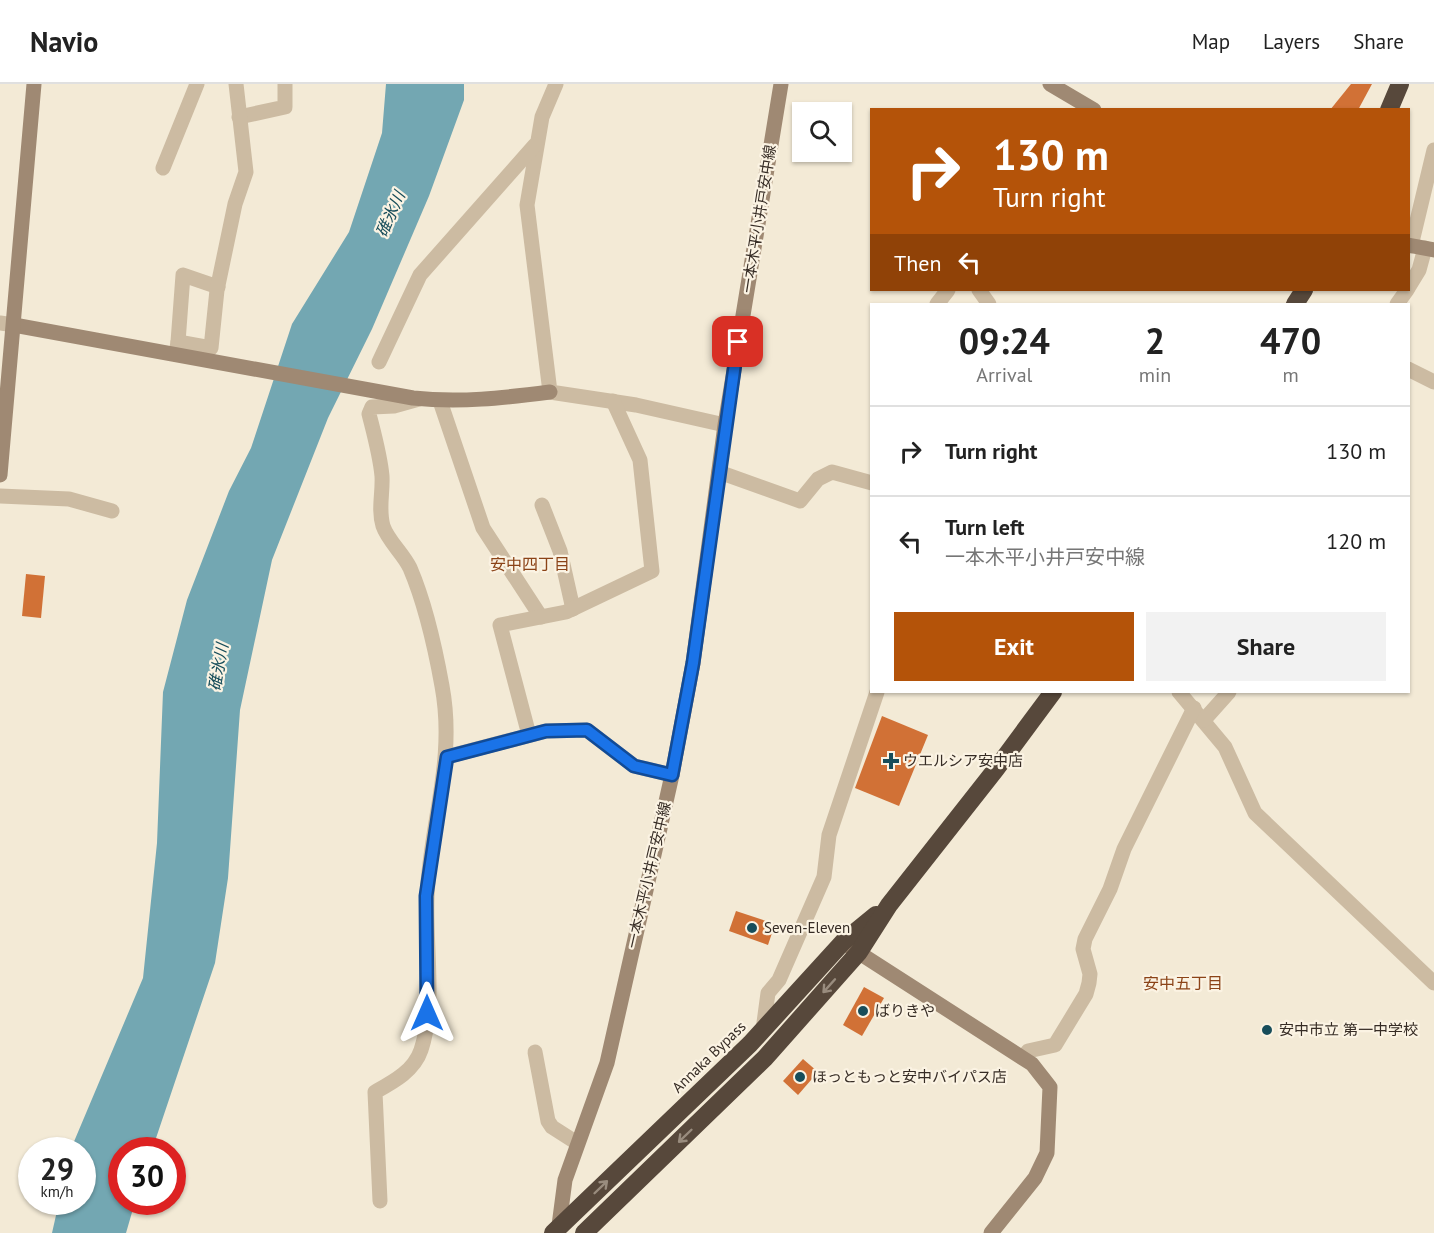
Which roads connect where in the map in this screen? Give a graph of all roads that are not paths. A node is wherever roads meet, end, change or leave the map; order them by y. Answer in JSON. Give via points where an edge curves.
{"nodes":[{"id":1,"x":34,"y":84,"type":"edge"},
{"id":2,"x":197,"y":84,"type":"edge"},
{"id":3,"x":236,"y":84,"type":"edge"},
{"id":4,"x":285,"y":84,"type":"edge"},
{"id":5,"x":556,"y":84,"type":"edge"},
{"id":6,"x":781,"y":84,"type":"edge"},
{"id":7,"x":1050,"y":84,"type":"edge"},
{"id":8,"x":1400,"y":84,"type":"edge"},
{"id":9,"x":1084,"y":108,"type":"edge"},
{"id":10,"x":1390,"y":108,"type":"edge"},
{"id":11,"x":238,"y":117,"type":"junction"},
{"id":12,"x":535,"y":145,"type":"junction"},
{"id":13,"x":1434,"y":150,"type":"edge"},
{"id":14,"x":163,"y":168,"type":"dead end"},
{"id":15,"x":1420,"y":247,"type":"edge"},
{"id":16,"x":1410,"y":286,"type":"edge"},
{"id":17,"x":218,"y":287,"type":"junction"},
{"id":18,"x":947,"y":291,"type":"edge"},
{"id":19,"x":1406,"y":291,"type":"edge"},
{"id":20,"x":937,"y":303,"type":"edge"},
{"id":21,"x":1397,"y":303,"type":"edge"},
{"id":22,"x":7,"y":324,"type":"edge"},
{"id":23,"x":177,"y":348,"type":"junction"},
{"id":24,"x":380,"y":362,"type":"dead end"},
{"id":25,"x":1410,"y":370,"type":"edge"},
{"id":26,"x":1434,"y":382,"type":"edge"},
{"id":27,"x":550,"y":392,"type":"junction"},
{"id":28,"x":419,"y":399,"type":"junction"},
{"id":29,"x":440,"y":401,"type":"junction"},
{"id":30,"x":613,"y":401,"type":"junction"},
{"id":31,"x":725,"y":425,"type":"junction"},
{"id":32,"x":719,"y":472,"type":"junction"},
{"id":33,"x":0,"y":475,"type":"edge"},
{"id":34,"x":870,"y":482,"type":"edge"},
{"id":35,"x":0,"y":496,"type":"edge"},
{"id":36,"x":542,"y":505,"type":"dead end"},
{"id":37,"x":112,"y":511,"type":"dead end"},
{"id":38,"x":573,"y":609,"type":"junction"},
{"id":39,"x":541,"y":617,"type":"junction"},
{"id":40,"x":877,"y":693,"type":"edge"},
{"id":41,"x":1052,"y":693,"type":"edge"},
{"id":42,"x":1180,"y":693,"type":"edge"},
{"id":43,"x":1229,"y":693,"type":"edge"},
{"id":44,"x":1194,"y":708,"type":"junction"},
{"id":45,"x":1204,"y":720,"type":"junction"},
{"id":46,"x":529,"y":735,"type":"junction"},
{"id":47,"x":447,"y":757,"type":"junction"},
{"id":48,"x":672,"y":775,"type":"junction"},
{"id":49,"x":889,"y":905,"type":"junction"},
{"id":50,"x":843,"y":942,"type":"junction"},
{"id":51,"x":859,"y":952,"type":"junction"},
{"id":52,"x":1434,"y":983,"type":"edge"},
{"id":53,"x":763,"y":1030,"type":"junction"},
{"id":54,"x":535,"y":1052,"type":"dead end"},
{"id":55,"x":1023,"y":1058,"type":"junction"},
{"id":56,"x":578,"y":1143,"type":"junction"},
{"id":57,"x":380,"y":1201,"type":"dead end"},
{"id":58,"x":556,"y":1231,"type":"edge"},
{"id":59,"x":584,"y":1233,"type":"edge"},
{"id":60,"x":991,"y":1233,"type":"edge"}],
"edges":[{"from":1,"to":22,"type":"street"},
{"from":2,"to":14,"type":"street"},
{"from":3,"to":11,"type":"street"},
{"from":4,"to":11,"type":"street","via":[[285,107]]},
{"from":5,"to":12,"type":"street"},
{"from":6,"to":31,"type":"street","name":"一本木平小井戸安中線"},
{"from":7,"to":9,"type":"street"},
{"from":8,"to":10,"type":"highway"},
{"from":11,"to":17,"type":"street","via":[[246,172],[235,204]]},
{"from":12,"to":24,"type":"street","via":[[420,275]]},
{"from":12,"to":27,"type":"street","via":[[527,205]]},
{"from":13,"to":15,"type":"street"},
{"from":15,"to":16,"type":"street","via":[[1419,270]]},
{"from":17,"to":23,"type":"street","via":[[211,348]]},
{"from":17,"to":23,"type":"street","via":[[183,275]]},
{"from":18,"to":20,"type":"street"},
{"from":19,"to":21,"type":"street"},
{"from":22,"to":23,"type":"street"},
{"from":22,"to":33,"type":"street"},
{"from":23,"to":28,"type":"street","via":[[228,363]]},
{"from":25,"to":26,"type":"street"},
{"from":27,"to":29,"type":"street","via":[[484,401]]},
{"from":27,"to":30,"type":"street"},
{"from":28,"to":29,"type":"street"},
{"from":28,"to":47,"type":"street","via":[[372,407],[369,414],[382,476],[384,528],[410,567],[440,677]]},
{"from":29,"to":39,"type":"street","via":[[483,528]]},
{"from":30,"to":31,"type":"street"},
{"from":30,"to":38,"type":"street","via":[[640,460],[652,572]]},
{"from":31,"to":32,"type":"street","name":"一本木平小井戸安中線"},
{"from":32,"to":34,"type":"street","via":[[800,501],[818,479],[832,472]]},
{"from":32,"to":48,"type":"street","name":"一本木平小井戸安中線","via":[[695,653]]},
{"from":35,"to":37,"type":"street","via":[[69,499]]},
{"from":36,"to":38,"type":"street","via":[[560,551]]},
{"from":38,"to":39,"type":"street"},
{"from":39,"to":46,"type":"street","via":[[500,625]]},
{"from":40,"to":53,"type":"street","via":[[829,835],[824,877],[778,980],[768,993]]},
{"from":41,"to":49,"type":"highway","name":"Annaka Bypass"},
{"from":42,"to":44,"type":"street"},
{"from":43,"to":45,"type":"street"},
{"from":44,"to":45,"type":"street"},
{"from":44,"to":55,"type":"street","via":[[1124,849],[1110,889],[1085,939],[1083,948],[1090,974],[1086,994],[1055,1045],[1028,1051]]},
{"from":45,"to":52,"type":"street","via":[[1225,747],[1255,813]]},
{"from":46,"to":47,"type":"street"},
{"from":46,"to":48,"type":"street","via":[[587,730],[634,766]]},
{"from":47,"to":57,"type":"street","via":[[426,896],[424,1036],[412,1066],[375,1092]]},
{"from":48,"to":56,"type":"street","name":"一本木平小井戸安中線","via":[[607,1063]]},
{"from":49,"to":50,"type":"highway","name":"Annaka Bypass"},
{"from":49,"to":51,"type":"highway","name":"Annaka Bypass"},
{"from":50,"to":51,"type":"street"},
{"from":50,"to":53,"type":"highway","name":"Annaka Bypass"},
{"from":51,"to":55,"type":"street"},
{"from":51,"to":59,"type":"highway","name":"Annaka Bypass","one_way":true,"via":[[765,1058]]},
{"from":58,"to":53,"type":"highway","name":"Annaka Bypass","one_way":true},
{"from":54,"to":56,"type":"street","via":[[548,1120],[552,1127]]},
{"from":55,"to":60,"type":"street","via":[[1050,1087],[1047,1153],[1035,1178]]},
{"from":56,"to":58,"type":"street","name":"一本木平小井戸安中線","via":[[565,1179]]}]}
